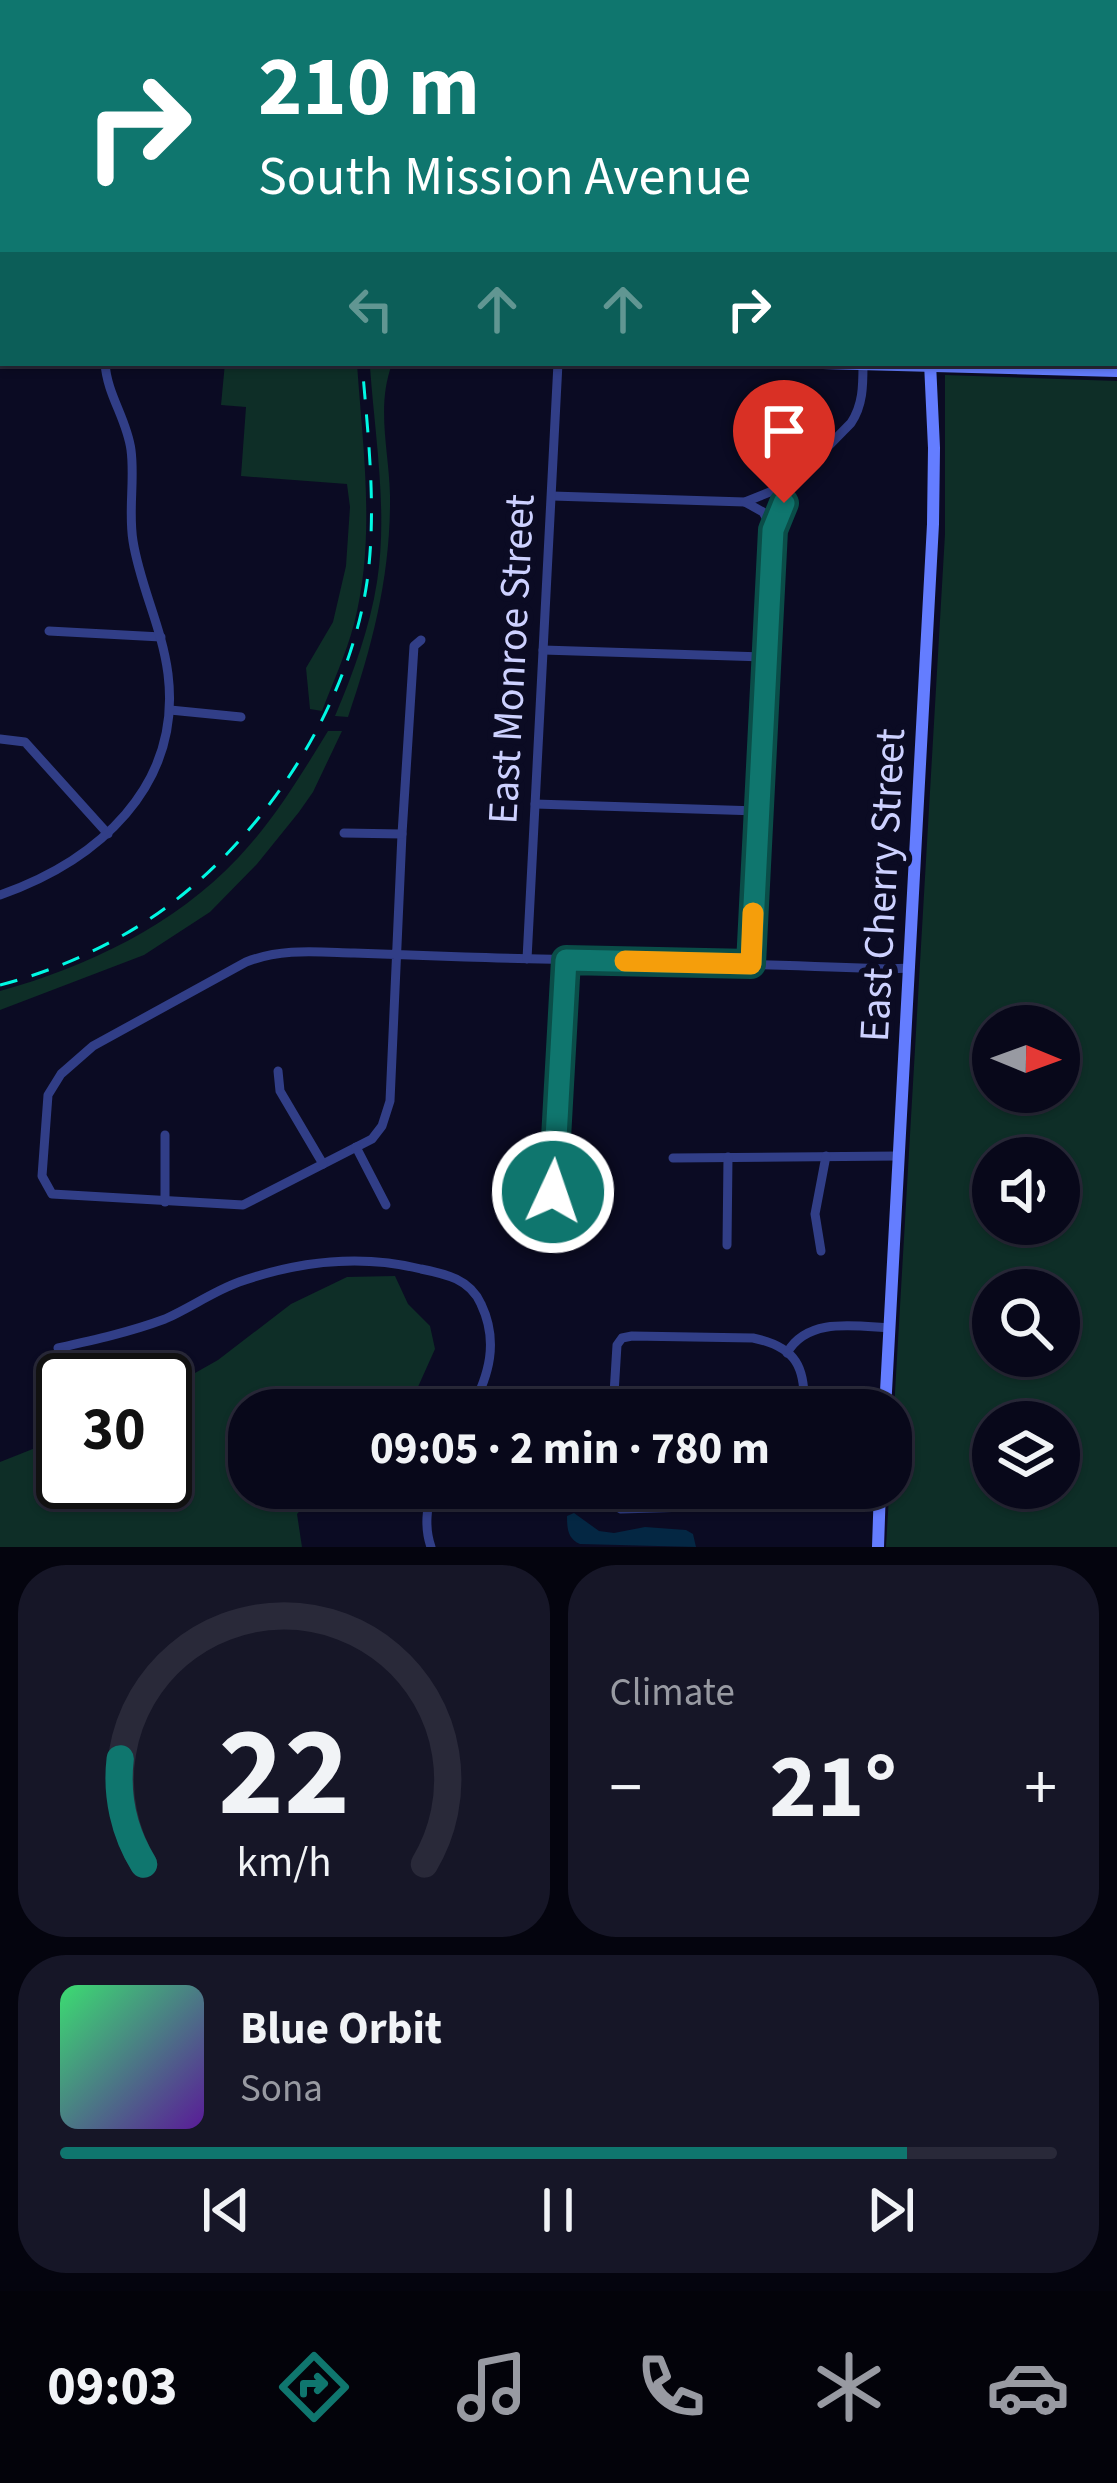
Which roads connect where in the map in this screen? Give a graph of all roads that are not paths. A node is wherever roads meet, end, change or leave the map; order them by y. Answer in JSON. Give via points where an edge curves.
{"nodes":[{"id":1,"x":105,"y":366,"type":"edge"},
{"id":2,"x":558,"y":366,"type":"edge"},
{"id":3,"x":862,"y":366,"type":"edge"},
{"id":4,"x":930,"y":366,"type":"edge"},
{"id":5,"x":961,"y":366,"type":"edge"},
{"id":6,"x":1117,"y":371,"type":"edge"},
{"id":7,"x":792,"y":483,"type":"junction"},
{"id":8,"x":552,"y":496,"type":"junction"},
{"id":9,"x":745,"y":502,"type":"junction"},
{"id":10,"x":773,"y":530,"type":"junction"},
{"id":11,"x":49,"y":631,"type":"dead end"},
{"id":12,"x":160,"y":637,"type":"junction"},
{"id":13,"x":421,"y":640,"type":"dead end"},
{"id":14,"x":543,"y":650,"type":"junction"},
{"id":15,"x":765,"y":657,"type":"junction"},
{"id":16,"x":170,"y":710,"type":"junction"},
{"id":17,"x":241,"y":717,"type":"dead end"},
{"id":18,"x":0,"y":739,"type":"edge"},
{"id":19,"x":535,"y":804,"type":"junction"},
{"id":20,"x":758,"y":811,"type":"junction"},
{"id":21,"x":344,"y":833,"type":"dead end"},
{"id":22,"x":107,"y":834,"type":"junction"},
{"id":23,"x":402,"y":834,"type":"junction"},
{"id":24,"x":0,"y":895,"type":"edge"},
{"id":25,"x":395,"y":955,"type":"junction"},
{"id":26,"x":527,"y":959,"type":"junction"},
{"id":27,"x":566,"y":960,"type":"junction"},
{"id":28,"x":751,"y":964,"type":"junction"},
{"id":29,"x":910,"y":968,"type":"junction"},
{"id":30,"x":278,"y":1071,"type":"dead end"},
{"id":31,"x":165,"y":1135,"type":"dead end"},
{"id":32,"x":356,"y":1147,"type":"junction"},
{"id":33,"x":826,"y":1156,"type":"junction"},
{"id":34,"x":898,"y":1156,"type":"junction"},
{"id":35,"x":728,"y":1157,"type":"junction"},
{"id":36,"x":673,"y":1158,"type":"dead end"},
{"id":37,"x":322,"y":1164,"type":"junction"},
{"id":38,"x":553,"y":1192,"type":"dead end"},
{"id":39,"x":164,"y":1202,"type":"junction"},
{"id":40,"x":386,"y":1205,"type":"dead end"},
{"id":41,"x":727,"y":1245,"type":"dead end"},
{"id":42,"x":821,"y":1251,"type":"dead end"},
{"id":43,"x":889,"y":1328,"type":"junction"},
{"id":44,"x":58,"y":1348,"type":"dead end"},
{"id":45,"x":787,"y":1353,"type":"junction"},
{"id":46,"x":482,"y":1389,"type":"edge"},
{"id":47,"x":614,"y":1389,"type":"edge"},
{"id":48,"x":805,"y":1389,"type":"edge"},
{"id":49,"x":886,"y":1389,"type":"edge"},
{"id":50,"x":427,"y":1509,"type":"edge"},
{"id":51,"x":879,"y":1509,"type":"edge"},
{"id":52,"x":431,"y":1547,"type":"edge"},
{"id":53,"x":878,"y":1547,"type":"edge"}],
"edges":[{"from":1,"to":12,"type":"street","via":[[131,448],[133,541]]},
{"from":2,"to":8,"type":"street","name":"East Monroe Street"},
{"from":3,"to":7,"type":"street","via":[[857,413]]},
{"from":4,"to":29,"type":"street","name":"East Cherry Street","via":[[933,524]]},
{"from":5,"to":6,"type":"street"},
{"from":7,"to":9,"type":"street"},
{"from":7,"to":10,"type":"street"},
{"from":8,"to":9,"type":"street"},
{"from":8,"to":14,"type":"street","name":"East Monroe Street"},
{"from":9,"to":10,"type":"street"},
{"from":10,"to":15,"type":"street"},
{"from":11,"to":12,"type":"street"},
{"from":12,"to":16,"type":"street"},
{"from":13,"to":23,"type":"street","via":[[414,646]]},
{"from":14,"to":15,"type":"street"},
{"from":14,"to":19,"type":"street","name":"East Monroe Street"},
{"from":15,"to":20,"type":"street"},
{"from":16,"to":17,"type":"street"},
{"from":16,"to":22,"type":"street","via":[[148,781]]},
{"from":18,"to":22,"type":"street","via":[[25,742]]},
{"from":19,"to":20,"type":"street"},
{"from":19,"to":26,"type":"street","name":"East Monroe Street"},
{"from":20,"to":28,"type":"street"},
{"from":21,"to":23,"type":"street"},
{"from":22,"to":24,"type":"street","via":[[62,868]]},
{"from":23,"to":25,"type":"street"},
{"from":25,"to":26,"type":"street"},
{"from":25,"to":32,"type":"street","via":[[391,1101],[382,1126]]},
{"from":25,"to":39,"type":"street","via":[[284,951],[246,962],[93,1046],[61,1074],[48,1094],[42,1176],[52,1194]]},
{"from":26,"to":27,"type":"street"},
{"from":27,"to":28,"type":"street"},
{"from":27,"to":38,"type":"street"},
{"from":28,"to":29,"type":"street"},
{"from":29,"to":34,"type":"street","name":"East Cherry Street"},
{"from":30,"to":37,"type":"street","via":[[280,1091]]},
{"from":31,"to":39,"type":"street"},
{"from":32,"to":37,"type":"street"},
{"from":32,"to":40,"type":"street"},
{"from":33,"to":34,"type":"street"},
{"from":33,"to":35,"type":"street"},
{"from":33,"to":42,"type":"street","via":[[815,1214]]},
{"from":34,"to":43,"type":"street","name":"East Cherry Street"},
{"from":35,"to":36,"type":"street"},
{"from":35,"to":41,"type":"street"},
{"from":37,"to":39,"type":"street","via":[[243,1205]]},
{"from":43,"to":45,"type":"street","via":[[825,1326]]},
{"from":43,"to":49,"type":"street","name":"East Cherry Street"},
{"from":44,"to":46,"type":"street","via":[[164,1319],[239,1282],[362,1259],[469,1284],[488,1324]]},
{"from":45,"to":47,"type":"street","via":[[753,1338],[632,1336],[617,1346]]},
{"from":45,"to":48,"type":"street"},
{"from":50,"to":52,"type":"street"},
{"from":51,"to":53,"type":"street"}]}
